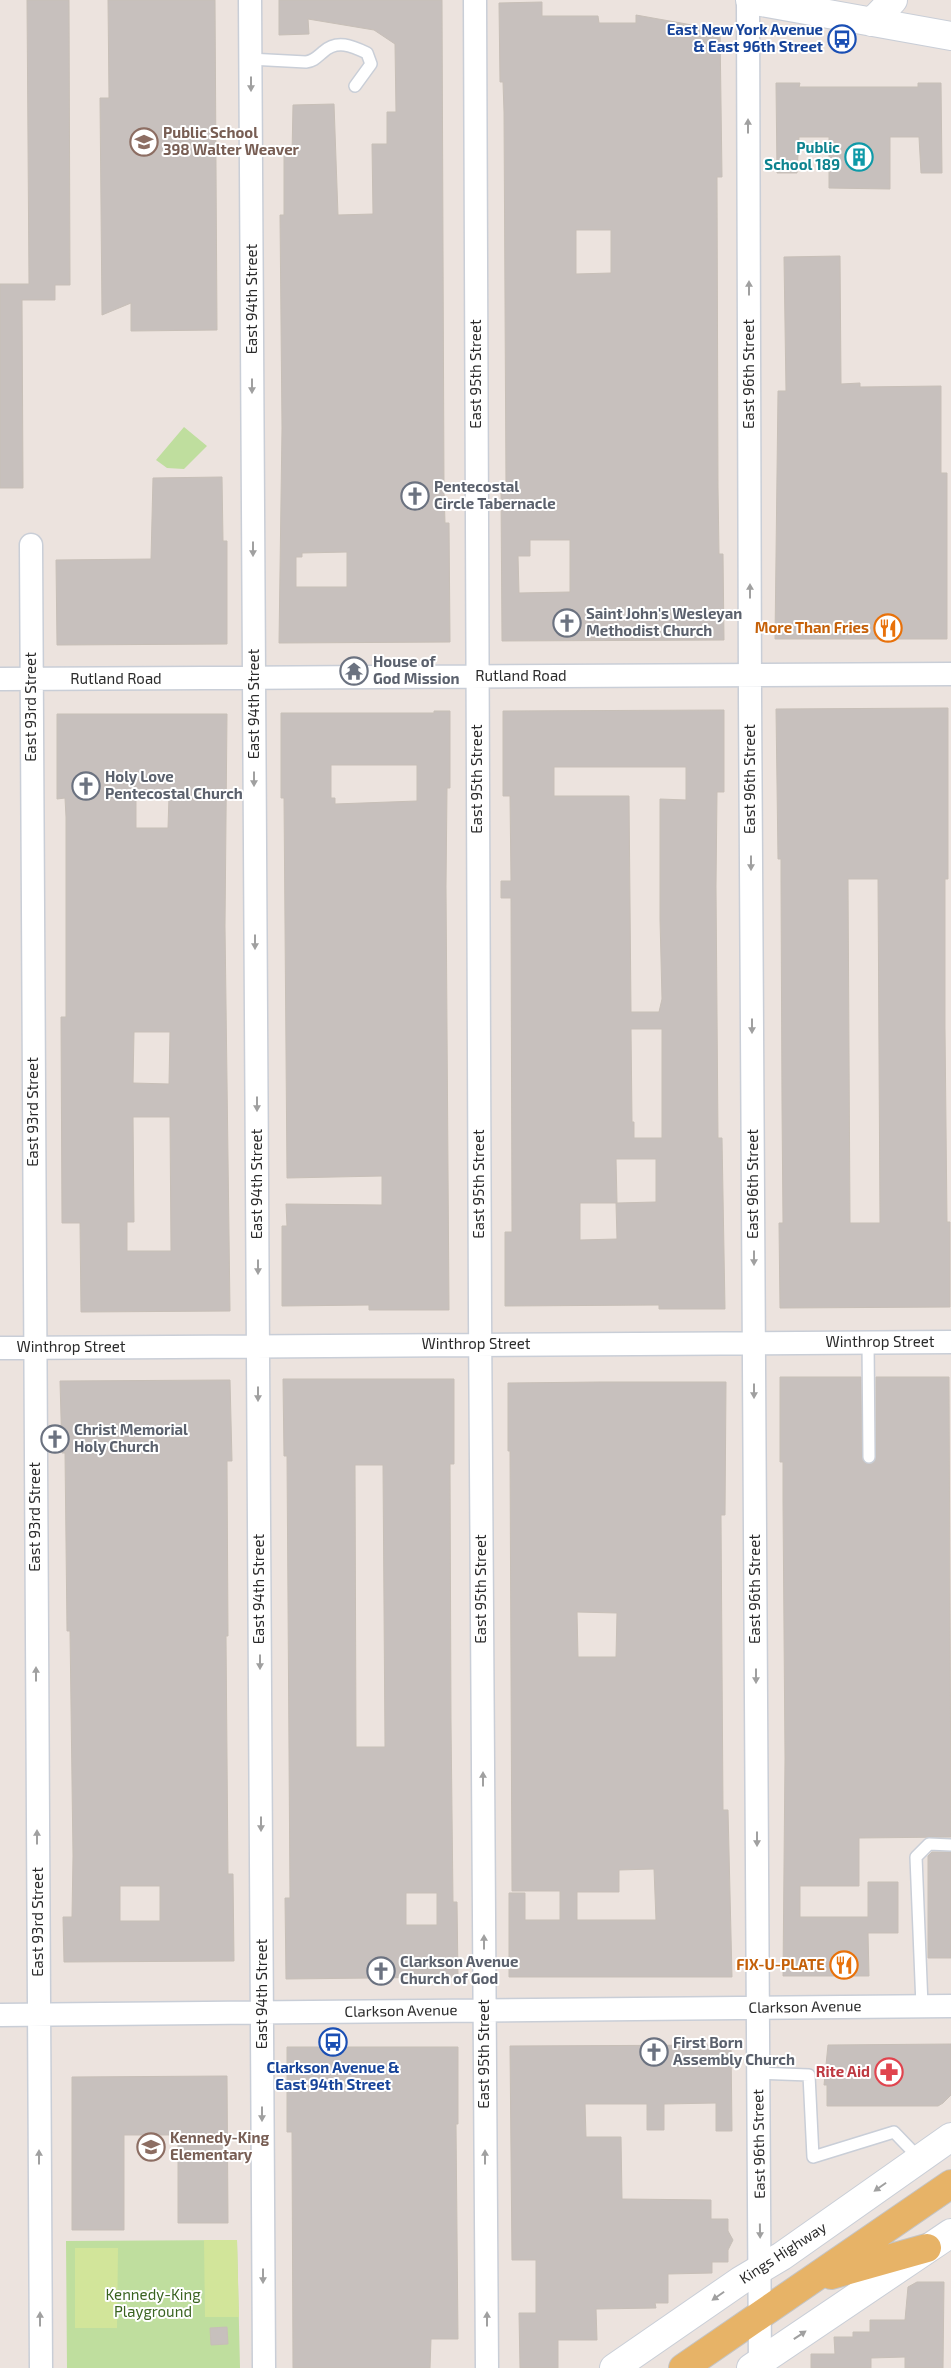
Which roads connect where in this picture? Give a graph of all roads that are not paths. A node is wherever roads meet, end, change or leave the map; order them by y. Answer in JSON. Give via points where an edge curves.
{"nodes":[{"id":1,"x":250,"y":0,"type":"edge"},
{"id":2,"x":475,"y":0,"type":"edge"},
{"id":3,"x":749,"y":0,"type":"edge"},
{"id":4,"x":893,"y":0,"type":"edge"},
{"id":5,"x":872,"y":22,"type":"junction"},
{"id":6,"x":951,"y":36,"type":"edge"},
{"id":7,"x":251,"y":60,"type":"junction"},
{"id":8,"x":355,"y":86,"type":"dead end"},
{"id":9,"x":31,"y":545,"type":"dead end"},
{"id":10,"x":951,"y":674,"type":"edge"},
{"id":11,"x":750,"y":675,"type":"junction"},
{"id":12,"x":476,"y":677,"type":"junction"},
{"id":13,"x":254,"y":678,"type":"junction"},
{"id":14,"x":0,"y":679,"type":"edge"},
{"id":15,"x":31,"y":679,"type":"junction"},
{"id":16,"x":868,"y":1341,"type":"junction"},
{"id":17,"x":951,"y":1342,"type":"edge"},
{"id":18,"x":754,"y":1343,"type":"junction"},
{"id":19,"x":480,"y":1344,"type":"junction"},
{"id":20,"x":258,"y":1345,"type":"junction"},
{"id":21,"x":0,"y":1348,"type":"edge"},
{"id":22,"x":34,"y":1348,"type":"junction"},
{"id":23,"x":868,"y":1457,"type":"dead end"},
{"id":24,"x":951,"y":1845,"type":"edge"},
{"id":25,"x":922,"y":2006,"type":"junction"},
{"id":26,"x":951,"y":2006,"type":"edge"},
{"id":27,"x":758,"y":2008,"type":"junction"},
{"id":28,"x":484,"y":2010,"type":"junction"},
{"id":29,"x":262,"y":2013,"type":"junction"},
{"id":30,"x":0,"y":2015,"type":"edge"},
{"id":31,"x":38,"y":2015,"type":"junction"},
{"id":32,"x":758,"y":2073,"type":"junction"},
{"id":33,"x":951,"y":2137,"type":"edge"},
{"id":34,"x":920,"y":2159,"type":"junction"},
{"id":35,"x":951,"y":2184,"type":"edge"},
{"id":36,"x":951,"y":2233,"type":"edge"},
{"id":37,"x":927,"y":2248,"type":"junction"},
{"id":38,"x":759,"y":2270,"type":"junction"},
{"id":39,"x":810,"y":2280,"type":"junction"},
{"id":40,"x":760,"y":2314,"type":"junction"},
{"id":41,"x":757,"y":2366,"type":"edge"},
{"id":42,"x":40,"y":2368,"type":"edge"},
{"id":43,"x":264,"y":2368,"type":"edge"},
{"id":44,"x":487,"y":2368,"type":"edge"},
{"id":45,"x":614,"y":2368,"type":"edge"},
{"id":46,"x":682,"y":2368,"type":"edge"}],
"edges":[{"from":1,"to":7,"type":"street","name":"East 94th Street"},
{"from":2,"to":12,"type":"street","name":"East 95th Street"},
{"from":3,"to":5,"type":"street"},
{"from":11,"to":3,"type":"street","name":"East 96th Street","one_way":true},
{"from":4,"to":5,"type":"street"},
{"from":5,"to":6,"type":"street"},
{"from":7,"to":8,"type":"lane","via":[[306,62],[312,61],[328,47],[349,45],[367,53],[371,64]]},
{"from":7,"to":13,"type":"street","name":"East 94th Street","one_way":true},
{"from":9,"to":15,"type":"street","name":"East 93rd Street"},
{"from":10,"to":11,"type":"street","name":"Rutland Road"},
{"from":11,"to":12,"type":"street","name":"Rutland Road"},
{"from":11,"to":18,"type":"street","name":"East 96th Street","one_way":true},
{"from":12,"to":13,"type":"street","name":"Rutland Road"},
{"from":12,"to":19,"type":"street","name":"East 95th Street"},
{"from":13,"to":15,"type":"street","name":"Rutland Road"},
{"from":13,"to":20,"type":"street","name":"East 94th Street","one_way":true},
{"from":14,"to":15,"type":"street","name":"Rutland Road"},
{"from":15,"to":22,"type":"street","name":"East 93rd Street"},
{"from":16,"to":17,"type":"street","name":"Winthrop Street"},
{"from":16,"to":18,"type":"street","name":"Winthrop Street"},
{"from":16,"to":23,"type":"lane"},
{"from":18,"to":19,"type":"street","name":"Winthrop Street"},
{"from":18,"to":27,"type":"street","name":"East 96th Street","one_way":true},
{"from":19,"to":20,"type":"street","name":"Winthrop Street"},
{"from":28,"to":19,"type":"street","name":"East 95th Street","one_way":true},
{"from":20,"to":22,"type":"street","name":"Winthrop Street"},
{"from":20,"to":29,"type":"street","name":"East 94th Street","one_way":true},
{"from":21,"to":22,"type":"street","name":"Winthrop Street"},
{"from":31,"to":22,"type":"street","name":"East 93rd Street","one_way":true},
{"from":24,"to":25,"type":"lane","via":[[929,1844],[916,1857]]},
{"from":25,"to":26,"type":"street","name":"Clarkson Avenue"},
{"from":25,"to":27,"type":"street","name":"Clarkson Avenue"},
{"from":27,"to":28,"type":"street","name":"Clarkson Avenue"},
{"from":27,"to":32,"type":"street","name":"East 96th Street"},
{"from":28,"to":29,"type":"street","name":"Clarkson Avenue"},
{"from":44,"to":28,"type":"street","name":"East 95th Street","one_way":true},
{"from":29,"to":31,"type":"street","name":"Clarkson Avenue"},
{"from":29,"to":43,"type":"street","name":"East 94th Street","one_way":true},
{"from":30,"to":31,"type":"street","name":"Clarkson Avenue"},
{"from":42,"to":31,"type":"street","name":"East 93rd Street","one_way":true},
{"from":32,"to":34,"type":"lane","via":[[809,2075],[813,2157],[894,2132]]},
{"from":32,"to":38,"type":"street","name":"East 96th Street","one_way":true},
{"from":33,"to":34,"type":"street","name":"Kings Highway"},
{"from":34,"to":38,"type":"street","name":"Kings Highway","one_way":true},
{"from":35,"to":39,"type":"main road"},
{"from":36,"to":37,"type":"street"},
{"from":37,"to":39,"type":"main road"},
{"from":41,"to":37,"type":"street","one_way":true},
{"from":38,"to":40,"type":"street","name":"East 96th Street"},
{"from":38,"to":45,"type":"street","name":"Kings Highway","one_way":true},
{"from":39,"to":40,"type":"main road"},
{"from":40,"to":41,"type":"street","name":"East 96th Street"},
{"from":40,"to":46,"type":"main road"}]}
